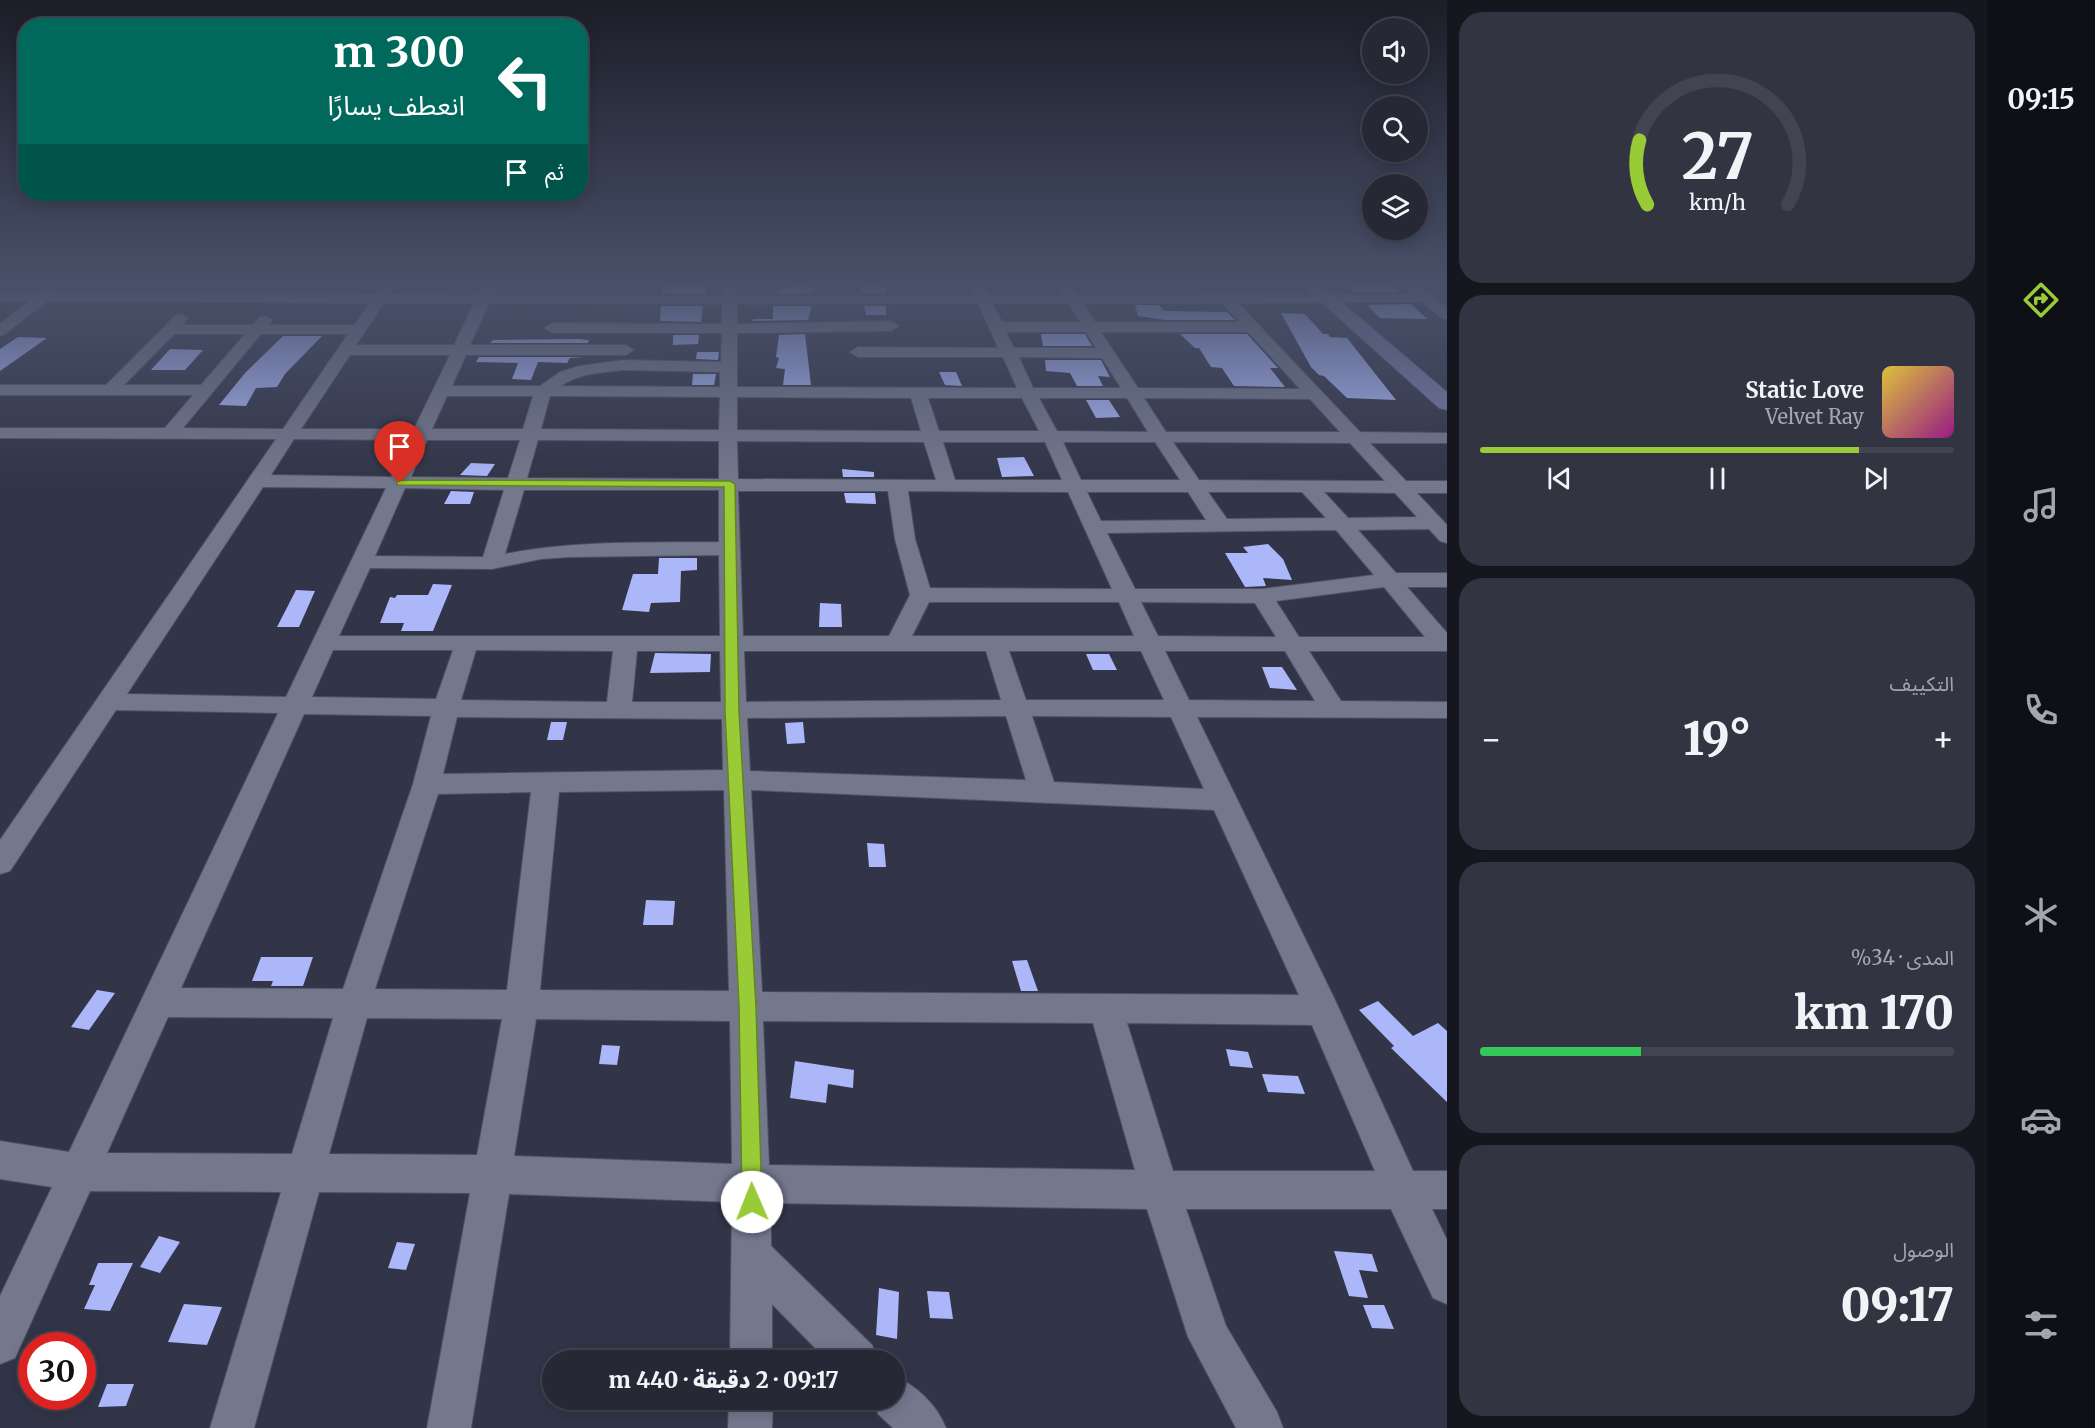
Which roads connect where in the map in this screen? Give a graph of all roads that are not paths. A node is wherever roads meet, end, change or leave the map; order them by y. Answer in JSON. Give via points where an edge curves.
{"nodes":[{"id":1,"x":462,"y":349,"type":"edge"},
{"id":2,"x":150,"y":350,"type":"edge"},
{"id":3,"x":240,"y":350,"type":"edge"},
{"id":4,"x":346,"y":350,"type":"joint"},
{"id":5,"x":388,"y":350,"type":"edge"},
{"id":6,"x":508,"y":350,"type":"edge"},
{"id":7,"x":534,"y":350,"type":"joint"},
{"id":8,"x":626,"y":350,"type":"edge"},
{"id":9,"x":729,"y":350,"type":"edge"},
{"id":10,"x":1105,"y":350,"type":"edge"},
{"id":11,"x":1273,"y":350,"type":"edge"},
{"id":12,"x":1385,"y":350,"type":"edge"},
{"id":13,"x":858,"y":352,"type":"joint"},
{"id":14,"x":1007,"y":352,"type":"junction"},
{"id":15,"x":1107,"y":353,"type":"junction"},
{"id":16,"x":624,"y":358,"type":"junction"},
{"id":17,"x":729,"y":379,"type":"junction"},
{"id":18,"x":868,"y":382,"type":"junction"},
{"id":19,"x":0,"y":390,"type":"edge"},
{"id":20,"x":110,"y":390,"type":"junction"},
{"id":21,"x":206,"y":390,"type":"junction"},
{"id":22,"x":443,"y":391,"type":"junction"},
{"id":23,"x":918,"y":392,"type":"junction"},
{"id":24,"x":1027,"y":392,"type":"junction"},
{"id":25,"x":543,"y":393,"type":"junction"},
{"id":26,"x":647,"y":393,"type":"junction"},
{"id":27,"x":1135,"y":394,"type":"junction"},
{"id":28,"x":1314,"y":394,"type":"junction"},
{"id":29,"x":1447,"y":404,"type":"edge"},
{"id":30,"x":0,"y":433,"type":"edge"},
{"id":31,"x":170,"y":433,"type":"junction"},
{"id":32,"x":292,"y":433,"type":"junction"},
{"id":33,"x":423,"y":433,"type":"junction"},
{"id":34,"x":530,"y":434,"type":"junction"},
{"id":35,"x":644,"y":434,"type":"junction"},
{"id":36,"x":729,"y":435,"type":"junction"},
{"id":37,"x":932,"y":436,"type":"junction"},
{"id":38,"x":1051,"y":436,"type":"junction"},
{"id":39,"x":1160,"y":437,"type":"junction"},
{"id":40,"x":1356,"y":438,"type":"junction"},
{"id":41,"x":1447,"y":438,"type":"edge"},
{"id":42,"x":259,"y":481,"type":"junction"},
{"id":43,"x":400,"y":483,"type":"junction"},
{"id":44,"x":515,"y":484,"type":"junction"},
{"id":45,"x":730,"y":484,"type":"junction"},
{"id":46,"x":897,"y":485,"type":"junction"},
{"id":47,"x":947,"y":485,"type":"junction"},
{"id":48,"x":1074,"y":486,"type":"junction"},
{"id":49,"x":1193,"y":486,"type":"junction"},
{"id":50,"x":1307,"y":486,"type":"junction"},
{"id":51,"x":1401,"y":486,"type":"junction"},
{"id":52,"x":1447,"y":487,"type":"edge"},
{"id":53,"x":1342,"y":524,"type":"junction"},
{"id":54,"x":1221,"y":526,"type":"junction"},
{"id":55,"x":1094,"y":528,"type":"junction"},
{"id":56,"x":1441,"y":530,"type":"edge"},
{"id":57,"x":730,"y":548,"type":"junction"},
{"id":58,"x":362,"y":562,"type":"junction"},
{"id":59,"x":492,"y":563,"type":"junction"},
{"id":60,"x":1390,"y":580,"type":"junction"},
{"id":61,"x":1447,"y":580,"type":"edge"},
{"id":62,"x":921,"y":595,"type":"junction"},
{"id":63,"x":1126,"y":595,"type":"junction"},
{"id":64,"x":1262,"y":596,"type":"junction"},
{"id":65,"x":626,"y":642,"type":"junction"},
{"id":66,"x":732,"y":642,"type":"junction"},
{"id":67,"x":326,"y":643,"type":"junction"},
{"id":68,"x":897,"y":643,"type":"junction"},
{"id":69,"x":995,"y":643,"type":"junction"},
{"id":70,"x":467,"y":644,"type":"junction"},
{"id":71,"x":1293,"y":644,"type":"junction"},
{"id":72,"x":1446,"y":644,"type":"edge"},
{"id":73,"x":1150,"y":645,"type":"junction"},
{"id":74,"x":108,"y":702,"type":"junction"},
{"id":75,"x":297,"y":705,"type":"junction"},
{"id":76,"x":446,"y":708,"type":"junction"},
{"id":77,"x":1016,"y":708,"type":"junction"},
{"id":78,"x":1180,"y":709,"type":"junction"},
{"id":79,"x":1333,"y":709,"type":"junction"},
{"id":80,"x":1447,"y":710,"type":"edge"},
{"id":81,"x":619,"y":711,"type":"junction"},
{"id":82,"x":732,"y":711,"type":"junction"},
{"id":83,"x":737,"y":780,"type":"junction"},
{"id":84,"x":546,"y":783,"type":"junction"},
{"id":85,"x":427,"y":784,"type":"junction"},
{"id":86,"x":1043,"y":791,"type":"junction"},
{"id":87,"x":1223,"y":800,"type":"junction"},
{"id":88,"x":0,"y":863,"type":"edge"},
{"id":89,"x":158,"y":1002,"type":"junction"},
{"id":90,"x":522,"y":1003,"type":"junction"},
{"id":91,"x":354,"y":1005,"type":"junction"},
{"id":92,"x":747,"y":1006,"type":"junction"},
{"id":93,"x":1106,"y":1008,"type":"junction"},
{"id":94,"x":1323,"y":1010,"type":"junction"},
{"id":95,"x":0,"y":1160,"type":"edge"},
{"id":96,"x":80,"y":1172,"type":"junction"},
{"id":97,"x":304,"y":1173,"type":"junction"},
{"id":98,"x":492,"y":1174,"type":"junction"},
{"id":99,"x":752,"y":1184,"type":"junction"},
{"id":100,"x":1160,"y":1190,"type":"junction"},
{"id":101,"x":1402,"y":1190,"type":"junction"},
{"id":102,"x":1447,"y":1190,"type":"edge"},
{"id":103,"x":753,"y":1256,"type":"junction"},
{"id":104,"x":1447,"y":1284,"type":"edge"},
{"id":105,"x":0,"y":1343,"type":"edge"},
{"id":106,"x":751,"y":1350,"type":"edge"},
{"id":107,"x":847,"y":1350,"type":"edge"},
{"id":108,"x":905,"y":1409,"type":"edge"},
{"id":109,"x":751,"y":1410,"type":"edge"},
{"id":110,"x":232,"y":1428,"type":"edge"},
{"id":111,"x":449,"y":1428,"type":"edge"},
{"id":112,"x":750,"y":1428,"type":"edge"},
{"id":113,"x":924,"y":1428,"type":"edge"},
{"id":114,"x":1261,"y":1428,"type":"edge"}],
"edges":[{"from":1,"to":22,"type":"street"},
{"from":2,"to":20,"type":"street"},
{"from":3,"to":21,"type":"street"},
{"from":4,"to":5,"type":"street"},
{"from":4,"to":32,"type":"street"},
{"from":6,"to":7,"type":"street"},
{"from":7,"to":16,"type":"street"},
{"from":8,"to":16,"type":"street"},
{"from":9,"to":17,"type":"street"},
{"from":10,"to":15,"type":"street"},
{"from":11,"to":28,"type":"street"},
{"from":12,"to":29,"type":"main road"},
{"from":13,"to":14,"type":"street"},
{"from":13,"to":18,"type":"street"},
{"from":14,"to":15,"type":"street"},
{"from":14,"to":24,"type":"street"},
{"from":15,"to":27,"type":"street"},
{"from":16,"to":17,"type":"street"},
{"from":16,"to":25,"type":"street","via":[[566,375]]},
{"from":17,"to":18,"type":"street"},
{"from":17,"to":26,"type":"street"},
{"from":17,"to":36,"type":"street"},
{"from":18,"to":23,"type":"street"},
{"from":19,"to":20,"type":"street"},
{"from":20,"to":21,"type":"street"},
{"from":21,"to":31,"type":"street"},
{"from":22,"to":25,"type":"street"},
{"from":22,"to":33,"type":"street"},
{"from":23,"to":24,"type":"street"},
{"from":23,"to":37,"type":"street"},
{"from":24,"to":27,"type":"street"},
{"from":24,"to":38,"type":"street"},
{"from":25,"to":26,"type":"street"},
{"from":25,"to":34,"type":"street"},
{"from":26,"to":35,"type":"street"},
{"from":27,"to":28,"type":"street"},
{"from":27,"to":39,"type":"street"},
{"from":28,"to":40,"type":"street"},
{"from":30,"to":31,"type":"street"},
{"from":31,"to":32,"type":"street"},
{"from":32,"to":33,"type":"street"},
{"from":32,"to":42,"type":"street"},
{"from":33,"to":34,"type":"street"},
{"from":33,"to":43,"type":"street"},
{"from":34,"to":35,"type":"street"},
{"from":34,"to":44,"type":"street"},
{"from":35,"to":36,"type":"street"},
{"from":36,"to":37,"type":"street"},
{"from":36,"to":45,"type":"street"},
{"from":37,"to":38,"type":"street"},
{"from":37,"to":47,"type":"street"},
{"from":38,"to":39,"type":"street"},
{"from":38,"to":48,"type":"street"},
{"from":39,"to":40,"type":"street"},
{"from":39,"to":49,"type":"street"},
{"from":40,"to":41,"type":"street"},
{"from":40,"to":51,"type":"street"},
{"from":42,"to":43,"type":"street"},
{"from":42,"to":74,"type":"street"},
{"from":43,"to":44,"type":"street"},
{"from":43,"to":58,"type":"street"},
{"from":44,"to":45,"type":"street"},
{"from":44,"to":59,"type":"street"},
{"from":45,"to":46,"type":"street"},
{"from":45,"to":57,"type":"street"},
{"from":46,"to":47,"type":"street"},
{"from":46,"to":62,"type":"street","via":[[905,539]]},
{"from":47,"to":48,"type":"street"},
{"from":48,"to":49,"type":"street"},
{"from":48,"to":55,"type":"street"},
{"from":49,"to":50,"type":"street"},
{"from":49,"to":54,"type":"street"},
{"from":50,"to":51,"type":"street"},
{"from":50,"to":53,"type":"street"},
{"from":51,"to":52,"type":"street"},
{"from":51,"to":56,"type":"street"},
{"from":53,"to":54,"type":"street"},
{"from":53,"to":56,"type":"street"},
{"from":53,"to":60,"type":"street"},
{"from":54,"to":55,"type":"street"},
{"from":55,"to":63,"type":"street"},
{"from":57,"to":59,"type":"street","via":[[551,552]]},
{"from":57,"to":66,"type":"street"},
{"from":58,"to":59,"type":"street"},
{"from":58,"to":67,"type":"street"},
{"from":60,"to":61,"type":"street"},
{"from":60,"to":64,"type":"street"},
{"from":60,"to":72,"type":"street"},
{"from":62,"to":63,"type":"street"},
{"from":62,"to":68,"type":"street"},
{"from":63,"to":64,"type":"street"},
{"from":63,"to":73,"type":"street"},
{"from":64,"to":71,"type":"street"},
{"from":65,"to":66,"type":"street"},
{"from":65,"to":70,"type":"street"},
{"from":65,"to":81,"type":"street"},
{"from":66,"to":68,"type":"street"},
{"from":66,"to":82,"type":"street"},
{"from":67,"to":70,"type":"street"},
{"from":67,"to":75,"type":"street"},
{"from":68,"to":69,"type":"street"},
{"from":69,"to":73,"type":"street"},
{"from":69,"to":77,"type":"street"},
{"from":70,"to":76,"type":"street"},
{"from":71,"to":72,"type":"street"},
{"from":71,"to":73,"type":"street"},
{"from":71,"to":79,"type":"street"},
{"from":73,"to":78,"type":"street"},
{"from":74,"to":75,"type":"street"},
{"from":74,"to":88,"type":"street"},
{"from":75,"to":76,"type":"street"},
{"from":75,"to":89,"type":"street"},
{"from":76,"to":81,"type":"street"},
{"from":76,"to":85,"type":"street"},
{"from":77,"to":78,"type":"street"},
{"from":77,"to":82,"type":"street"},
{"from":77,"to":86,"type":"street"},
{"from":78,"to":79,"type":"street"},
{"from":78,"to":87,"type":"street"},
{"from":79,"to":80,"type":"street"},
{"from":81,"to":82,"type":"street"},
{"from":82,"to":83,"type":"street"},
{"from":83,"to":84,"type":"street"},
{"from":83,"to":86,"type":"street"},
{"from":83,"to":92,"type":"street"},
{"from":84,"to":85,"type":"street"},
{"from":84,"to":90,"type":"street"},
{"from":85,"to":91,"type":"street"},
{"from":86,"to":87,"type":"street"},
{"from":87,"to":94,"type":"street"},
{"from":89,"to":91,"type":"street"},
{"from":89,"to":96,"type":"street"},
{"from":90,"to":91,"type":"street"},
{"from":90,"to":92,"type":"street"},
{"from":90,"to":98,"type":"street"},
{"from":91,"to":97,"type":"street"},
{"from":92,"to":93,"type":"street"},
{"from":92,"to":99,"type":"street"},
{"from":93,"to":94,"type":"street"},
{"from":93,"to":100,"type":"street"},
{"from":94,"to":101,"type":"street"},
{"from":95,"to":96,"type":"street"},
{"from":96,"to":97,"type":"street"},
{"from":96,"to":105,"type":"street"},
{"from":97,"to":98,"type":"street"},
{"from":97,"to":110,"type":"street"},
{"from":98,"to":99,"type":"street"},
{"from":98,"to":111,"type":"street"},
{"from":99,"to":100,"type":"street"},
{"from":99,"to":103,"type":"street"},
{"from":100,"to":101,"type":"street"},
{"from":100,"to":114,"type":"street","via":[[1209,1337]]},
{"from":101,"to":102,"type":"street"},
{"from":101,"to":104,"type":"street"},
{"from":103,"to":106,"type":"street"},
{"from":103,"to":107,"type":"street"},
{"from":108,"to":113,"type":"street"},
{"from":109,"to":112,"type":"street"}]}
